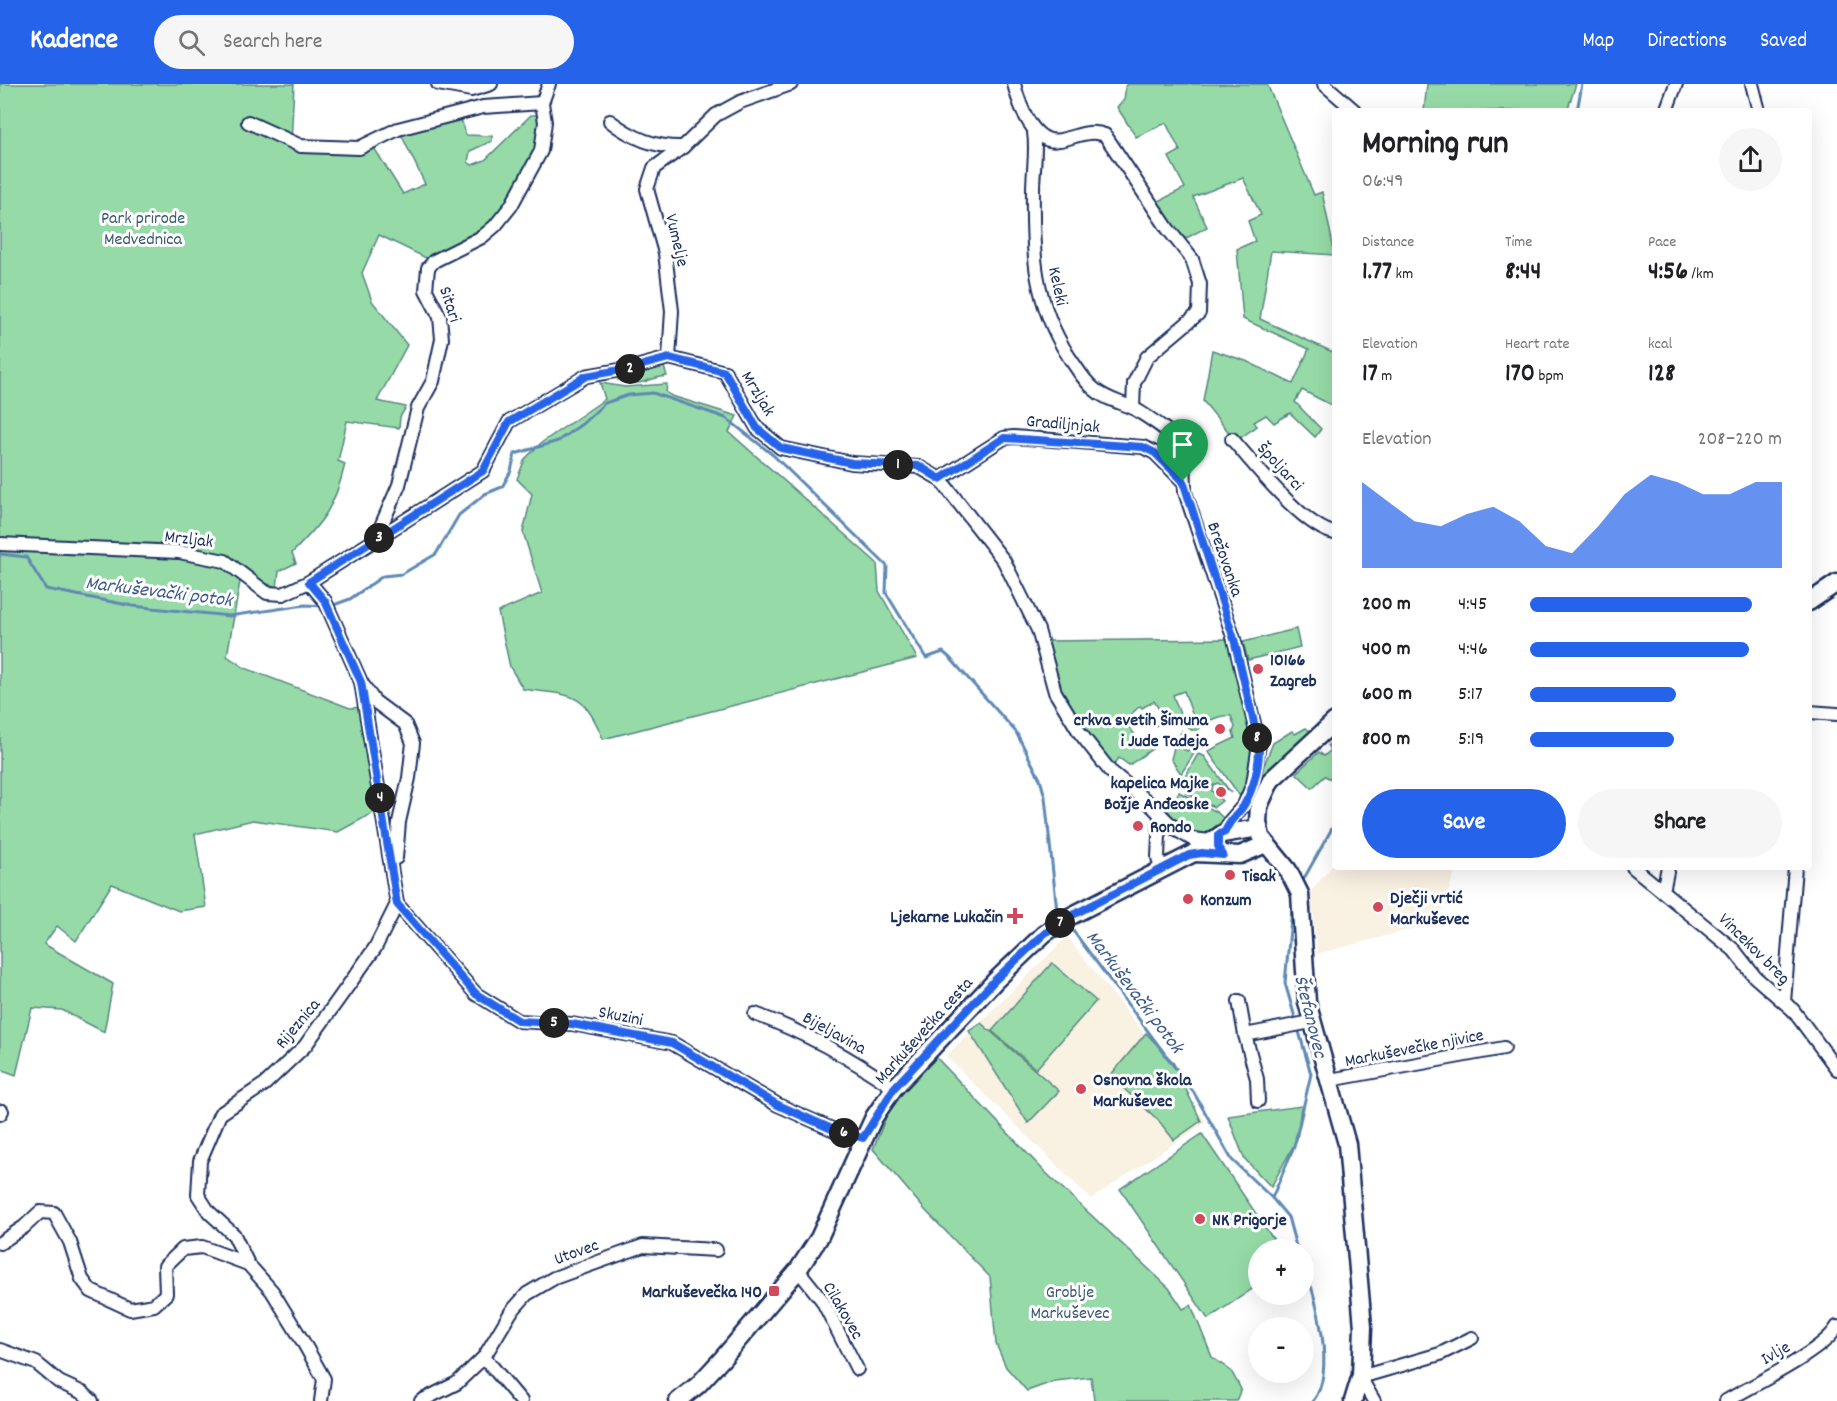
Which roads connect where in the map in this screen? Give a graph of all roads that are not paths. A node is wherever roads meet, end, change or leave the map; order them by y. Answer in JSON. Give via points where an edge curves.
{"nodes":[{"id":1,"x":438,"y":84,"type":"edge"},
{"id":2,"x":491,"y":84,"type":"edge"},
{"id":3,"x":549,"y":84,"type":"edge"},
{"id":4,"x":792,"y":84,"type":"edge"},
{"id":5,"x":1014,"y":84,"type":"edge"},
{"id":6,"x":1324,"y":84,"type":"edge"},
{"id":7,"x":1676,"y":84,"type":"edge"},
{"id":8,"x":1752,"y":84,"type":"edge"},
{"id":9,"x":542,"y":103,"type":"junction"},
{"id":10,"x":1352,"y":108,"type":"edge"},
{"id":11,"x":1667,"y":108,"type":"edge"},
{"id":12,"x":1758,"y":108,"type":"edge"},
{"id":13,"x":610,"y":121,"type":"dead end"},
{"id":14,"x":248,"y":122,"type":"dead end"},
{"id":15,"x":1034,"y":132,"type":"junction"},
{"id":16,"x":683,"y":147,"type":"junction"},
{"id":17,"x":669,"y":358,"type":"junction"},
{"id":18,"x":1133,"y":408,"type":"junction"},
{"id":19,"x":1232,"y":439,"type":"dead end"},
{"id":20,"x":940,"y":479,"type":"junction"},
{"id":21,"x":1183,"y":481,"type":"junction"},
{"id":22,"x":1332,"y":532,"type":"edge"},
{"id":23,"x":375,"y":540,"type":"junction"},
{"id":24,"x":0,"y":544,"type":"edge"},
{"id":25,"x":309,"y":582,"type":"junction"},
{"id":26,"x":1837,"y":583,"type":"edge"},
{"id":27,"x":1812,"y":600,"type":"edge"},
{"id":28,"x":361,"y":682,"type":"junction"},
{"id":29,"x":1812,"y":712,"type":"edge"},
{"id":30,"x":1837,"y":714,"type":"edge"},
{"id":31,"x":1332,"y":724,"type":"edge"},
{"id":32,"x":1160,"y":815,"type":"junction"},
{"id":33,"x":1259,"y":828,"type":"junction"},
{"id":34,"x":1218,"y":836,"type":"junction"},
{"id":35,"x":1266,"y":844,"type":"junction"},
{"id":36,"x":1194,"y":853,"type":"junction"},
{"id":37,"x":1223,"y":855,"type":"junction"},
{"id":38,"x":1637,"y":870,"type":"edge"},
{"id":39,"x":1667,"y":870,"type":"edge"},
{"id":40,"x":1795,"y":870,"type":"edge"},
{"id":41,"x":1161,"y":871,"type":"junction"},
{"id":42,"x":394,"y":874,"type":"junction"},
{"id":43,"x":1663,"y":891,"type":"junction"},
{"id":44,"x":397,"y":904,"type":"junction"},
{"id":45,"x":1239,"y":1001,"type":"dead end"},
{"id":46,"x":1784,"y":1002,"type":"junction"},
{"id":47,"x":755,"y":1014,"type":"dead end"},
{"id":48,"x":1302,"y":1024,"type":"junction"},
{"id":49,"x":1245,"y":1035,"type":"junction"},
{"id":50,"x":1504,"y":1048,"type":"dead end"},
{"id":51,"x":1837,"y":1069,"type":"edge"},
{"id":52,"x":1330,"y":1080,"type":"junction"},
{"id":53,"x":894,"y":1088,"type":"junction"},
{"id":54,"x":1258,"y":1101,"type":"dead end"},
{"id":55,"x":863,"y":1138,"type":"junction"},
{"id":56,"x":0,"y":1243,"type":"edge"},
{"id":57,"x":716,"y":1250,"type":"dead end"},
{"id":58,"x":248,"y":1264,"type":"junction"},
{"id":59,"x":798,"y":1270,"type":"junction"},
{"id":60,"x":1836,"y":1331,"type":"edge"},
{"id":61,"x":1472,"y":1338,"type":"dead end"},
{"id":62,"x":0,"y":1350,"type":"edge"},
{"id":63,"x":484,"y":1357,"type":"junction"},
{"id":64,"x":857,"y":1369,"type":"dead end"},
{"id":65,"x":1361,"y":1377,"type":"junction"},
{"id":66,"x":92,"y":1401,"type":"edge"},
{"id":67,"x":321,"y":1401,"type":"edge"},
{"id":68,"x":421,"y":1401,"type":"edge"},
{"id":69,"x":521,"y":1401,"type":"edge"},
{"id":70,"x":678,"y":1401,"type":"edge"},
{"id":71,"x":1353,"y":1401,"type":"edge"},
{"id":72,"x":1374,"y":1401,"type":"edge"},
{"id":73,"x":1726,"y":1401,"type":"edge"}],
"edges":[{"from":1,"to":2,"type":"street","via":[[471,90]]},
{"from":3,"to":9,"type":"street","name":"Sitari"},
{"from":4,"to":16,"type":"street","name":"Vumelje","via":[[716,114]]},
{"from":5,"to":15,"type":"street"},
{"from":6,"to":10,"type":"street"},
{"from":7,"to":11,"type":"street"},
{"from":8,"to":12,"type":"street"},
{"from":9,"to":14,"type":"street","via":[[483,107],[398,129],[359,148],[301,146]]},
{"from":9,"to":23,"type":"street","name":"Sitari","via":[[542,151],[511,206],[482,237],[428,267],[426,290],[440,317],[442,339],[433,381],[418,408],[399,485]]},
{"from":13,"to":16,"type":"street","via":[[629,136],[666,147]]},
{"from":15,"to":18,"type":"street","name":"Keleki","via":[[1034,248],[1049,324],[1086,382],[1107,398]]},
{"from":15,"to":18,"type":"street","via":[[1053,141],[1083,133],[1105,135],[1198,272],[1198,313],[1147,357],[1134,383]]},
{"from":16,"to":17,"type":"street","name":"Vumelje","via":[[654,168],[647,189],[665,253],[672,310]]},
{"from":17,"to":20,"type":"street","name":"Mrzljak","via":[[725,372],[757,428],[781,448],[852,463],[919,466]]},
{"from":17,"to":23,"type":"street","name":"Mrzljak","via":[[586,376],[509,422],[483,471]]},
{"from":18,"to":21,"type":"street","name":"Brežovanka","via":[[1181,444]]},
{"from":19,"to":22,"type":"street","name":"Špoljarci","via":[[1285,497],[1323,531]]},
{"from":20,"to":21,"type":"street","name":"Gradiljnjak","via":[[1004,438],[1014,437],[1143,447],[1155,453]]},
{"from":20,"to":32,"type":"street","name":"Mrzljak","via":[[1004,561],[1038,630],[1055,692],[1080,733],[1110,771]]},
{"from":21,"to":34,"type":"street","name":"Brežovanka","via":[[1234,639],[1259,744],[1253,784],[1244,805]]},
{"from":23,"to":25,"type":"street","name":"Mrzljak"},
{"from":24,"to":25,"type":"street","name":"Mrzljak","via":[[179,552],[225,561],[267,593],[283,594]]},
{"from":25,"to":28,"type":"street","via":[[325,601]]},
{"from":26,"to":27,"type":"main road"},
{"from":28,"to":42,"type":"street"},
{"from":28,"to":42,"type":"street","via":[[374,701],[405,724],[413,742]]},
{"from":29,"to":30,"type":"street"},
{"from":31,"to":33,"type":"main road","via":[[1271,780],[1260,806]]},
{"from":32,"to":34,"type":"street","name":"Mrzljak","via":[[1185,835]]},
{"from":32,"to":41,"type":"street"},
{"from":33,"to":34,"type":"main road"},
{"from":33,"to":35,"type":"main road"},
{"from":34,"to":36,"type":"main road","name":"Markuševečka cesta"},
{"from":34,"to":37,"type":"main road"},
{"from":35,"to":37,"type":"main road","via":[[1247,853]]},
{"from":35,"to":48,"type":"main road","via":[[1297,887],[1304,968]]},
{"from":36,"to":37,"type":"main road"},
{"from":36,"to":41,"type":"main road","name":"Markuševečka cesta"},
{"from":38,"to":43,"type":"street","name":"Vincekov breg"},
{"from":39,"to":43,"type":"street"},
{"from":40,"to":46,"type":"street"},
{"from":41,"to":53,"type":"main road","name":"Markuševečka cesta","via":[[1044,934],[994,981]]},
{"from":42,"to":44,"type":"street"},
{"from":43,"to":46,"type":"street","name":"Vincekov breg","via":[[1714,931],[1755,977]]},
{"from":44,"to":55,"type":"street","name":"Skuzini","via":[[476,994],[519,1021],[572,1024],[672,1043],[778,1105],[834,1130]]},
{"from":44,"to":58,"type":"street","name":"Rijeznica","via":[[375,948],[305,1047],[265,1084],[220,1114],[200,1161],[198,1196],[234,1235]]},
{"from":45,"to":49,"type":"street"},
{"from":46,"to":51,"type":"street","name":"Vincekov breg"},
{"from":47,"to":53,"type":"street","name":"Bijeljavina","via":[[807,1036]]},
{"from":48,"to":49,"type":"street"},
{"from":48,"to":52,"type":"main road"},
{"from":49,"to":54,"type":"street","via":[[1257,1079]]},
{"from":50,"to":52,"type":"street","name":"Markuševečke njivice"},
{"from":52,"to":65,"type":"main road","via":[[1347,1144],[1364,1327]]},
{"from":53,"to":55,"type":"main road","name":"Markuševečka cesta"},
{"from":55,"to":59,"type":"main road","name":"Markuševečka cesta","via":[[819,1238]]},
{"from":56,"to":58,"type":"street","via":[[40,1212],[54,1213],[91,1292],[130,1309],[154,1305],[166,1294],[165,1266],[183,1249],[202,1247]]},
{"from":57,"to":63,"type":"street","name":"Utovec","via":[[643,1246],[554,1278],[527,1294],[511,1312]]},
{"from":58,"to":67,"type":"street","name":"Rijeznica","via":[[272,1291],[324,1379]]},
{"from":59,"to":64,"type":"street","name":"Cilakovec","via":[[822,1300]]},
{"from":59,"to":70,"type":"main road","name":"Markuševečka cesta","via":[[714,1368]]},
{"from":60,"to":73,"type":"street","name":"Ivlje","via":[[1806,1354]]},
{"from":61,"to":65,"type":"street","via":[[1440,1354]]},
{"from":62,"to":66,"type":"street","via":[[36,1364]]},
{"from":63,"to":68,"type":"street","name":"Utovec","via":[[456,1383]]},
{"from":63,"to":69,"type":"street"},
{"from":65,"to":71,"type":"main road"},
{"from":65,"to":72,"type":"street"}]}
